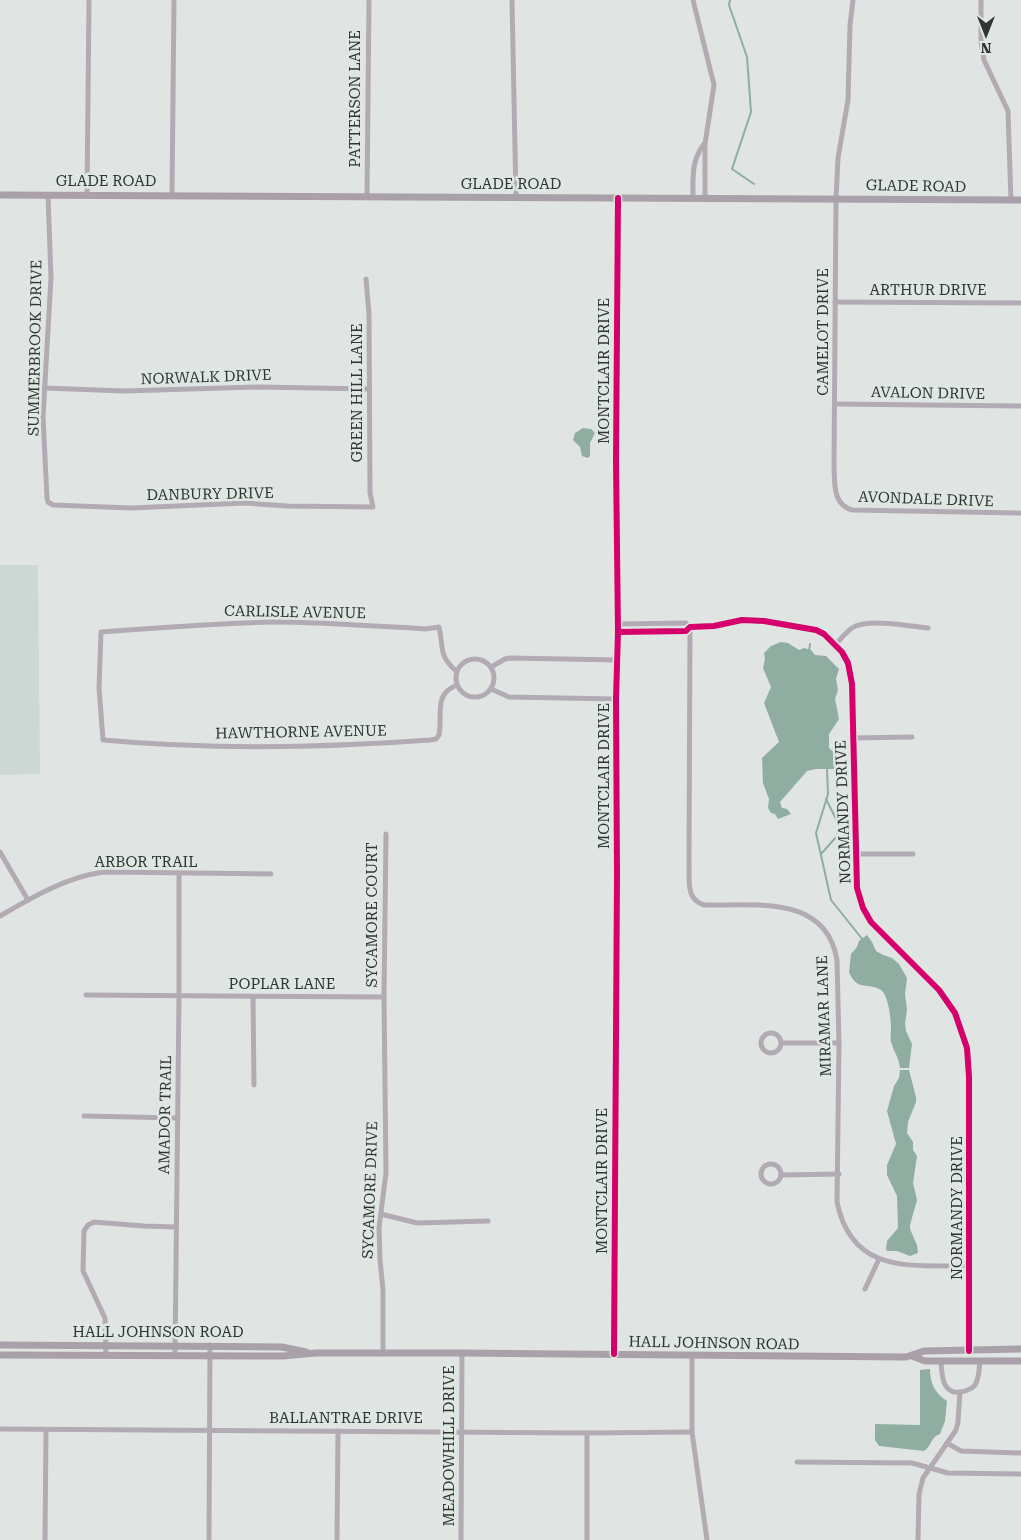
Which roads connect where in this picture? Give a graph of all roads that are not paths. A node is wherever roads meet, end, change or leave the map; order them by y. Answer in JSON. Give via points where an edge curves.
{"nodes":[{"id":1,"x":89,"y":0,"type":"edge"},
{"id":2,"x":174,"y":0,"type":"edge"},
{"id":3,"x":369,"y":0,"type":"edge"},
{"id":4,"x":512,"y":0,"type":"edge"},
{"id":5,"x":694,"y":0,"type":"edge"},
{"id":6,"x":853,"y":0,"type":"edge"},
{"id":7,"x":981,"y":0,"type":"edge"},
{"id":8,"x":705,"y":144,"type":"junction"},
{"id":9,"x":0,"y":194,"type":"edge"},
{"id":10,"x":48,"y":195,"type":"junction"},
{"id":11,"x":87,"y":195,"type":"junction"},
{"id":12,"x":172,"y":195,"type":"junction"},
{"id":13,"x":367,"y":197,"type":"junction"},
{"id":14,"x":516,"y":198,"type":"junction"},
{"id":15,"x":618,"y":198,"type":"junction"},
{"id":16,"x":693,"y":198,"type":"junction"},
{"id":17,"x":705,"y":198,"type":"junction"},
{"id":18,"x":836,"y":199,"type":"junction"},
{"id":19,"x":1011,"y":200,"type":"junction"},
{"id":20,"x":1021,"y":200,"type":"edge"},
{"id":21,"x":366,"y":279,"type":"dead end"},
{"id":22,"x":835,"y":302,"type":"junction"},
{"id":23,"x":1021,"y":303,"type":"edge"},
{"id":24,"x":44,"y":388,"type":"junction"},
{"id":25,"x":370,"y":390,"type":"junction"},
{"id":26,"x":835,"y":404,"type":"junction"},
{"id":27,"x":1021,"y":406,"type":"edge"},
{"id":28,"x":834,"y":466,"type":"joint"},
{"id":29,"x":48,"y":502,"type":"joint"},
{"id":30,"x":373,"y":507,"type":"joint"},
{"id":31,"x":1021,"y":513,"type":"edge"},
{"id":32,"x":618,"y":624,"type":"junction"},
{"id":33,"x":928,"y":628,"type":"dead end"},
{"id":34,"x":688,"y":629,"type":"junction"},
{"id":35,"x":618,"y":632,"type":"junction"},
{"id":36,"x":835,"y":645,"type":"junction"},
{"id":37,"x":617,"y":660,"type":"junction"},
{"id":38,"x":491,"y":667,"type":"junction"},
{"id":39,"x":456,"y":671,"type":"junction"},
{"id":40,"x":457,"y":685,"type":"junction"},
{"id":41,"x":491,"y":689,"type":"junction"},
{"id":42,"x":616,"y":699,"type":"junction"},
{"id":43,"x":912,"y":737,"type":"dead end"},
{"id":44,"x":853,"y":738,"type":"junction"},
{"id":45,"x":103,"y":740,"type":"joint"},
{"id":46,"x":386,"y":834,"type":"dead end"},
{"id":47,"x":0,"y":852,"type":"edge"},
{"id":48,"x":856,"y":854,"type":"junction"},
{"id":49,"x":913,"y":854,"type":"dead end"},
{"id":50,"x":179,"y":874,"type":"junction"},
{"id":51,"x":271,"y":874,"type":"dead end"},
{"id":52,"x":28,"y":900,"type":"junction"},
{"id":53,"x":0,"y":916,"type":"edge"},
{"id":54,"x":86,"y":995,"type":"dead end"},
{"id":55,"x":179,"y":997,"type":"junction"},
{"id":56,"x":254,"y":997,"type":"junction"},
{"id":57,"x":384,"y":997,"type":"junction"},
{"id":58,"x":782,"y":1043,"type":"junction"},
{"id":59,"x":839,"y":1043,"type":"junction"},
{"id":60,"x":254,"y":1086,"type":"dead end"},
{"id":61,"x":84,"y":1116,"type":"dead end"},
{"id":62,"x":178,"y":1118,"type":"junction"},
{"id":63,"x":781,"y":1174,"type":"junction"},
{"id":64,"x":839,"y":1174,"type":"junction"},
{"id":65,"x":381,"y":1214,"type":"junction"},
{"id":66,"x":488,"y":1221,"type":"dead end"},
{"id":67,"x":176,"y":1227,"type":"junction"},
{"id":68,"x":879,"y":1259,"type":"junction"},
{"id":69,"x":969,"y":1266,"type":"junction"},
{"id":70,"x":865,"y":1289,"type":"dead end"},
{"id":71,"x":0,"y":1344,"type":"edge"},
{"id":72,"x":106,"y":1345,"type":"junction"},
{"id":73,"x":175,"y":1345,"type":"junction"},
{"id":74,"x":210,"y":1346,"type":"junction"},
{"id":75,"x":1021,"y":1349,"type":"edge"},
{"id":76,"x":969,"y":1351,"type":"junction"},
{"id":77,"x":462,"y":1353,"type":"junction"},
{"id":78,"x":316,"y":1354,"type":"junction"},
{"id":79,"x":383,"y":1354,"type":"junction"},
{"id":80,"x":614,"y":1354,"type":"junction"},
{"id":81,"x":0,"y":1355,"type":"edge"},
{"id":82,"x":692,"y":1355,"type":"junction"},
{"id":83,"x":106,"y":1356,"type":"junction"},
{"id":84,"x":175,"y":1356,"type":"junction"},
{"id":85,"x":210,"y":1356,"type":"junction"},
{"id":86,"x":911,"y":1356,"type":"junction"},
{"id":87,"x":1021,"y":1361,"type":"edge"},
{"id":88,"x":941,"y":1362,"type":"junction"},
{"id":89,"x":980,"y":1362,"type":"junction"},
{"id":90,"x":960,"y":1392,"type":"junction"},
{"id":91,"x":0,"y":1429,"type":"edge"},
{"id":92,"x":46,"y":1430,"type":"junction"},
{"id":93,"x":210,"y":1431,"type":"junction"},
{"id":94,"x":338,"y":1431,"type":"junction"},
{"id":95,"x":462,"y":1431,"type":"junction"},
{"id":96,"x":692,"y":1432,"type":"junction"},
{"id":97,"x":587,"y":1433,"type":"junction"},
{"id":98,"x":947,"y":1443,"type":"junction"},
{"id":99,"x":1021,"y":1453,"type":"edge"},
{"id":100,"x":797,"y":1462,"type":"dead end"},
{"id":101,"x":929,"y":1469,"type":"junction"},
{"id":102,"x":1021,"y":1474,"type":"edge"},
{"id":103,"x":45,"y":1540,"type":"edge"},
{"id":104,"x":210,"y":1540,"type":"edge"},
{"id":105,"x":337,"y":1540,"type":"edge"},
{"id":106,"x":460,"y":1540,"type":"edge"},
{"id":107,"x":587,"y":1540,"type":"edge"},
{"id":108,"x":707,"y":1540,"type":"edge"},
{"id":109,"x":918,"y":1540,"type":"edge"}],
"edges":[{"from":1,"to":11,"type":"street"},
{"from":2,"to":12,"type":"street"},
{"from":3,"to":13,"type":"street","name":"PATTERSON LANE"},
{"from":4,"to":14,"type":"street"},
{"from":5,"to":8,"type":"street","via":[[714,85]]},
{"from":6,"to":18,"type":"street","name":"CAMELOT DRIVE","via":[[848,100],[838,158]]},
{"from":7,"to":19,"type":"street","via":[[984,60],[1008,111]]},
{"from":8,"to":16,"type":"street","via":[[696,157]]},
{"from":8,"to":17,"type":"street"},
{"from":9,"to":10,"type":"main road","name":"GLADE ROAD"},
{"from":10,"to":11,"type":"main road","name":"GLADE ROAD"},
{"from":10,"to":24,"type":"street","name":"SUMMERBROOK DRIVE","via":[[51,278]]},
{"from":11,"to":12,"type":"main road","name":"GLADE ROAD"},
{"from":12,"to":13,"type":"main road","name":"GLADE ROAD"},
{"from":13,"to":14,"type":"main road","name":"GLADE ROAD"},
{"from":14,"to":15,"type":"main road","name":"GLADE ROAD"},
{"from":15,"to":16,"type":"main road","name":"GLADE ROAD"},
{"from":15,"to":32,"type":"street","name":"MONTCLAIR DRIVE"},
{"from":16,"to":17,"type":"main road","name":"GLADE ROAD"},
{"from":17,"to":18,"type":"main road","name":"GLADE ROAD"},
{"from":18,"to":19,"type":"main road","name":"GLADE ROAD"},
{"from":18,"to":22,"type":"street","name":"CAMELOT DRIVE"},
{"from":19,"to":20,"type":"main road","name":"GLADE ROAD"},
{"from":21,"to":25,"type":"street","name":"GREEN HILL LANE"},
{"from":22,"to":23,"type":"street","name":"ARTHUR DRIVE"},
{"from":22,"to":26,"type":"street","name":"CAMELOT DRIVE"},
{"from":24,"to":25,"type":"street","name":"NORWALK DRIVE","via":[[124,392],[258,387]]},
{"from":24,"to":29,"type":"street","name":"SUMMERBROOK DRIVE"},
{"from":25,"to":30,"type":"street","name":"GREEN HILL LANE","via":[[370,493]]},
{"from":26,"to":27,"type":"street","name":"AVALON DRIVE"},
{"from":26,"to":28,"type":"street","name":"CAMELOT DRIVE"},
{"from":28,"to":31,"type":"street","name":"AVONDALE DRIVE","via":[[836,497],[852,510]]},
{"from":29,"to":30,"type":"street","name":"DANBURY DRIVE","via":[[53,505],[131,508],[245,503]]},
{"from":32,"to":34,"type":"street","name":"NORMANDY DRIVE","via":[[686,623]]},
{"from":32,"to":35,"type":"street","name":"MONTCLAIR DRIVE"},
{"from":33,"to":36,"type":"street","via":[[882,623],[860,625],[852,628]]},
{"from":34,"to":35,"type":"street","name":"NORMANDY DRIVE"},
{"from":34,"to":36,"type":"street","name":"NORMANDY DRIVE","via":[[742,620],[764,621],[816,630]]},
{"from":34,"to":59,"type":"street","name":"MIRAMAR LANE","via":[[689,863],[692,896],[697,903],[704,905],[788,908],[808,914],[817,921],[826,931],[837,960]]},
{"from":35,"to":37,"type":"street","name":"MONTCLAIR DRIVE"},
{"from":36,"to":44,"type":"street","name":"NORMANDY DRIVE","via":[[842,652],[851,674]]},
{"from":37,"to":38,"type":"street","via":[[510,658]]},
{"from":37,"to":42,"type":"street","name":"MONTCLAIR DRIVE"},
{"from":38,"to":39,"type":"street","via":[[482,659],[469,659]]},
{"from":38,"to":41,"type":"street","via":[[494,678]]},
{"from":39,"to":40,"type":"street"},
{"from":39,"to":45,"type":"street","name":"CARLISLE AVENUE","via":[[444,658],[439,627],[273,622],[101,632],[99,688]]},
{"from":40,"to":41,"type":"street","via":[[461,692],[473,697]]},
{"from":40,"to":45,"type":"street","name":"HAWTHORNE AVENUE","via":[[444,692],[439,735],[430,740],[233,748]]},
{"from":41,"to":42,"type":"street","via":[[509,697]]},
{"from":42,"to":80,"type":"street","name":"MONTCLAIR DRIVE"},
{"from":43,"to":44,"type":"street"},
{"from":44,"to":48,"type":"street","name":"NORMANDY DRIVE"},
{"from":46,"to":57,"type":"street","name":"SYCAMORE COURT"},
{"from":47,"to":52,"type":"street"},
{"from":48,"to":49,"type":"street"},
{"from":48,"to":69,"type":"street","name":"NORMANDY DRIVE","via":[[857,888],[871,922],[939,990],[955,1013],[967,1048]]},
{"from":50,"to":51,"type":"street","name":"ARBOR TRAIL"},
{"from":50,"to":52,"type":"street","name":"ARBOR TRAIL","via":[[89,874]]},
{"from":50,"to":55,"type":"street","name":"AMADOR TRAIL"},
{"from":52,"to":53,"type":"street","name":"ARBOR TRAIL"},
{"from":54,"to":55,"type":"street","name":"POPLAR LANE"},
{"from":55,"to":56,"type":"street","name":"POPLAR LANE"},
{"from":55,"to":62,"type":"street","name":"AMADOR TRAIL"},
{"from":56,"to":57,"type":"street","name":"POPLAR LANE"},
{"from":56,"to":60,"type":"street"},
{"from":57,"to":65,"type":"street","name":"SYCAMORE DRIVE","via":[[386,1173]]},
{"from":58,"to":58,"type":"street","via":[[771,1053],[762,1047],[761,1040],[773,1032]]},
{"from":58,"to":59,"type":"street"},
{"from":59,"to":64,"type":"street","name":"MIRAMAR LANE"},
{"from":61,"to":62,"type":"street"},
{"from":62,"to":67,"type":"street","name":"AMADOR TRAIL"},
{"from":63,"to":63,"type":"street","via":[[778,1181],[771,1184],[764,1182],[761,1171],[765,1165],[772,1164],[779,1167]]},
{"from":63,"to":64,"type":"street"},
{"from":64,"to":68,"type":"street","name":"MIRAMAR LANE","via":[[837,1202],[844,1225],[858,1244]]},
{"from":65,"to":66,"type":"street","via":[[417,1223]]},
{"from":65,"to":79,"type":"street","name":"SYCAMORE DRIVE"},
{"from":67,"to":72,"type":"street","via":[[94,1222],[85,1228],[83,1271],[105,1318]]},
{"from":67,"to":73,"type":"street","name":"AMADOR TRAIL"},
{"from":68,"to":69,"type":"street","name":"MIRAMAR LANE","via":[[906,1265]]},
{"from":68,"to":70,"type":"street"},
{"from":69,"to":76,"type":"street","name":"NORMANDY DRIVE"},
{"from":71,"to":72,"type":"main road","name":"HALL JOHNSON ROAD"},
{"from":72,"to":73,"type":"main road","name":"HALL JOHNSON ROAD"},
{"from":72,"to":83,"type":"street"},
{"from":73,"to":74,"type":"main road","name":"HALL JOHNSON ROAD"},
{"from":73,"to":84,"type":"street","name":"AMADOR TRAIL"},
{"from":74,"to":78,"type":"main road","name":"HALL JOHNSON ROAD","via":[[282,1347]]},
{"from":74,"to":85,"type":"street"},
{"from":75,"to":76,"type":"main road","name":"HALL JOHNSON ROAD"},
{"from":76,"to":86,"type":"main road","name":"HALL JOHNSON ROAD","via":[[924,1352]]},
{"from":77,"to":79,"type":"main road","name":"HALL JOHNSON ROAD"},
{"from":77,"to":80,"type":"main road","name":"HALL JOHNSON ROAD"},
{"from":77,"to":95,"type":"street","name":"MEADOWHILL DRIVE"},
{"from":78,"to":79,"type":"main road","name":"HALL JOHNSON ROAD"},
{"from":78,"to":85,"type":"main road","name":"HALL JOHNSON ROAD"},
{"from":80,"to":82,"type":"main road","name":"HALL JOHNSON ROAD"},
{"from":81,"to":83,"type":"main road","name":"HALL JOHNSON ROAD"},
{"from":82,"to":86,"type":"main road","name":"HALL JOHNSON ROAD"},
{"from":82,"to":96,"type":"street"},
{"from":83,"to":84,"type":"main road","name":"HALL JOHNSON ROAD"},
{"from":84,"to":85,"type":"main road","name":"HALL JOHNSON ROAD"},
{"from":85,"to":93,"type":"street"},
{"from":86,"to":88,"type":"main road","name":"HALL JOHNSON ROAD"},
{"from":87,"to":89,"type":"main road","name":"HALL JOHNSON ROAD"},
{"from":88,"to":89,"type":"main road","name":"HALL JOHNSON ROAD"},
{"from":88,"to":90,"type":"street","via":[[945,1385]]},
{"from":89,"to":90,"type":"street","via":[[975,1385]]},
{"from":90,"to":98,"type":"street","via":[[956,1430]]},
{"from":91,"to":92,"type":"street","name":"BALLANTRAE DRIVE"},
{"from":92,"to":93,"type":"street","name":"BALLANTRAE DRIVE"},
{"from":92,"to":103,"type":"street"},
{"from":93,"to":94,"type":"street","name":"BALLANTRAE DRIVE"},
{"from":93,"to":104,"type":"street"},
{"from":94,"to":95,"type":"street","name":"BALLANTRAE DRIVE"},
{"from":94,"to":105,"type":"street"},
{"from":95,"to":97,"type":"street","name":"BALLANTRAE DRIVE"},
{"from":95,"to":106,"type":"street","name":"MEADOWHILL DRIVE"},
{"from":96,"to":97,"type":"street","name":"BALLANTRAE DRIVE"},
{"from":96,"to":108,"type":"street"},
{"from":97,"to":107,"type":"street"},
{"from":98,"to":99,"type":"street","via":[[961,1451]]},
{"from":98,"to":101,"type":"street"},
{"from":100,"to":101,"type":"street","via":[[912,1463]]},
{"from":101,"to":102,"type":"street","via":[[948,1473]]},
{"from":101,"to":109,"type":"street","via":[[919,1494]]}]}
